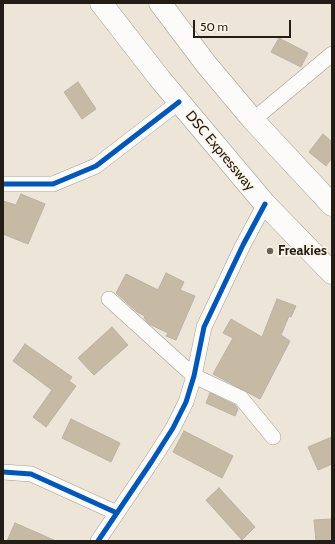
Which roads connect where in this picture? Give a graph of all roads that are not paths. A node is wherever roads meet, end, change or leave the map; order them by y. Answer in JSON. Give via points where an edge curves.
{"nodes":[{"id":1,"x":101,"y":3,"type":"edge"},
{"id":2,"x":160,"y":3,"type":"edge"},
{"id":3,"x":332,"y":54,"type":"edge"},
{"id":4,"x":179,"y":102,"type":"junction"},
{"id":5,"x":253,"y":120,"type":"junction"},
{"id":6,"x":3,"y":184,"type":"edge"},
{"id":7,"x":265,"y":204,"type":"junction"},
{"id":8,"x":332,"y":205,"type":"edge"},
{"id":9,"x":332,"y":273,"type":"edge"},
{"id":10,"x":109,"y":299,"type":"dead end"},
{"id":11,"x":194,"y":376,"type":"junction"},
{"id":12,"x":273,"y":437,"type":"dead end"},
{"id":13,"x":3,"y":472,"type":"edge"},
{"id":14,"x":117,"y":513,"type":"junction"},
{"id":15,"x":103,"y":539,"type":"edge"}],
"edges":[{"from":1,"to":4,"type":"main road","name":"DSC Expressway"},
{"from":2,"to":5,"type":"main road"},
{"from":3,"to":5,"type":"street"},
{"from":4,"to":6,"type":"street","via":[[96,166],[53,184]]},
{"from":4,"to":7,"type":"main road","name":"DSC Expressway"},
{"from":5,"to":8,"type":"main road"},
{"from":7,"to":9,"type":"main road","name":"DSC Expressway"},
{"from":7,"to":11,"type":"street","via":[[204,327]]},
{"from":10,"to":11,"type":"street"},
{"from":11,"to":12,"type":"street","via":[[241,398]]},
{"from":11,"to":14,"type":"street","via":[[186,402],[173,428]]},
{"from":13,"to":14,"type":"street","via":[[31,474]]},
{"from":14,"to":15,"type":"street"}]}
